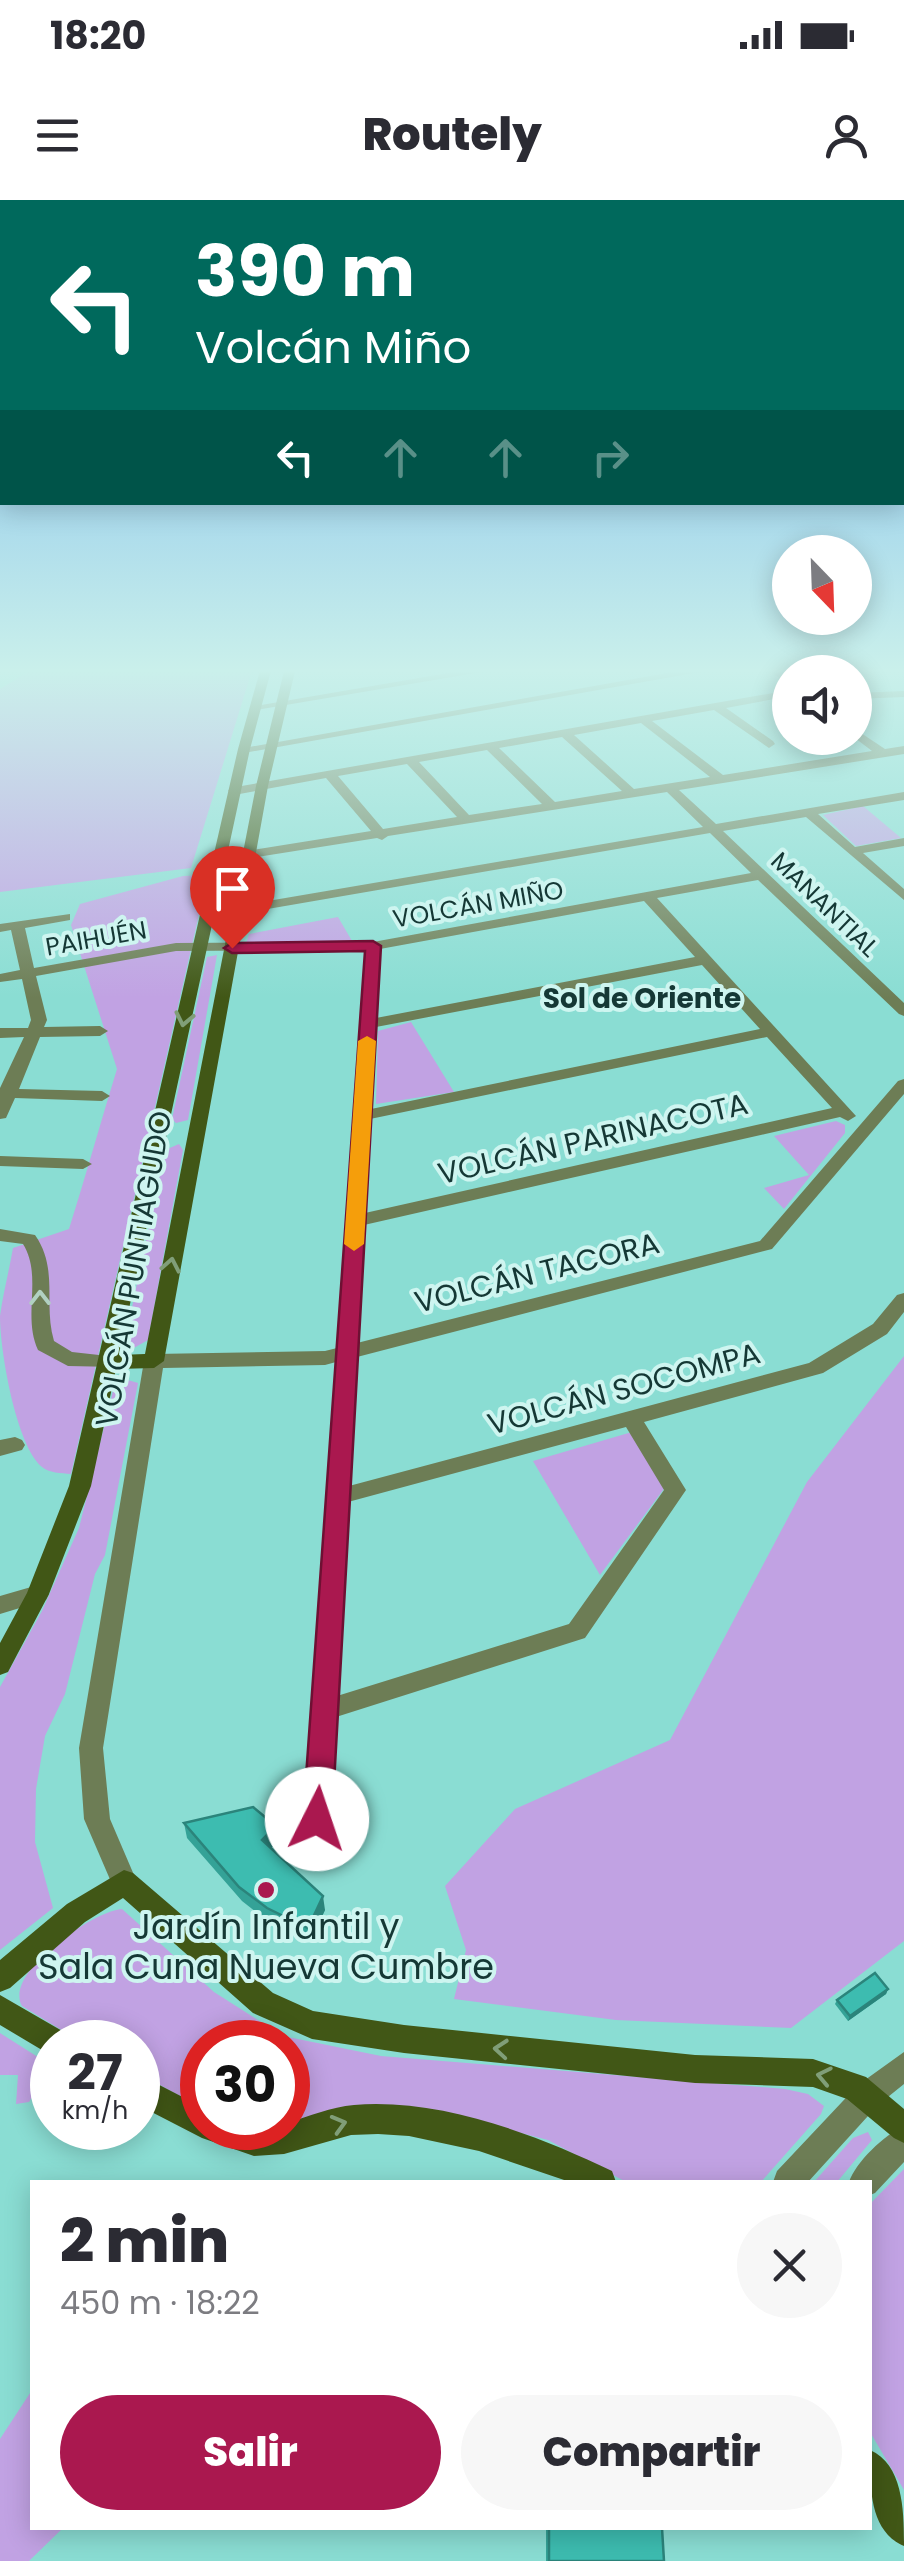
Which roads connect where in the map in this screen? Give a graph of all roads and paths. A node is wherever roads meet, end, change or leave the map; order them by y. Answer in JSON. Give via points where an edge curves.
{"nodes":[{"id":1,"x":237,"y":777,"type":"edge"},
{"id":2,"x":264,"y":777,"type":"edge"},
{"id":3,"x":311,"y":777,"type":"edge"},
{"id":4,"x":332,"y":777,"type":"edge"},
{"id":5,"x":426,"y":777,"type":"edge"},
{"id":6,"x":522,"y":777,"type":"edge"},
{"id":7,"x":613,"y":777,"type":"edge"},
{"id":8,"x":717,"y":777,"type":"edge"},
{"id":9,"x":739,"y":777,"type":"edge"},
{"id":10,"x":721,"y":780,"type":"junction"},
{"id":11,"x":262,"y":786,"type":"junction"},
{"id":12,"x":671,"y":788,"type":"junction"},
{"id":13,"x":234,"y":791,"type":"junction"},
{"id":14,"x":633,"y":795,"type":"junction"},
{"id":15,"x":904,"y":796,"type":"edge"},
{"id":16,"x":554,"y":808,"type":"junction"},
{"id":17,"x":808,"y":812,"type":"junction"},
{"id":18,"x":468,"y":822,"type":"junction"},
{"id":19,"x":713,"y":828,"type":"junction"},
{"id":20,"x":382,"y":836,"type":"junction"},
{"id":21,"x":904,"y":842,"type":"edge"},
{"id":22,"x":853,"y":851,"type":"junction"},
{"id":23,"x":249,"y":857,"type":"junction"},
{"id":24,"x":220,"y":859,"type":"junction"},
{"id":25,"x":762,"y":876,"type":"junction"},
{"id":26,"x":903,"y":894,"type":"edge"},
{"id":27,"x":646,"y":896,"type":"junction"},
{"id":28,"x":208,"y":908,"type":"junction"},
{"id":29,"x":240,"y":908,"type":"junction"},
{"id":30,"x":66,"y":916,"type":"dead end"},
{"id":31,"x":17,"y":925,"type":"junction"},
{"id":32,"x":0,"y":928,"type":"edge"},
{"id":33,"x":373,"y":946,"type":"junction"},
{"id":34,"x":200,"y":947,"type":"junction"},
{"id":35,"x":232,"y":948,"type":"junction"},
{"id":36,"x":704,"y":960,"type":"junction"},
{"id":37,"x":29,"y":973,"type":"junction"},
{"id":38,"x":0,"y":978,"type":"edge"},
{"id":39,"x":904,"y":1011,"type":"edge"},
{"id":40,"x":368,"y":1024,"type":"junction"},
{"id":41,"x":35,"y":1030,"type":"junction"},
{"id":42,"x":100,"y":1031,"type":"dead end"},
{"id":43,"x":768,"y":1032,"type":"junction"},
{"id":44,"x":0,"y":1034,"type":"edge"},
{"id":45,"x":904,"y":1084,"type":"edge"},
{"id":46,"x":4,"y":1093,"type":"edge"},
{"id":47,"x":102,"y":1096,"type":"dead end"},
{"id":48,"x":843,"y":1112,"type":"junction"},
{"id":49,"x":0,"y":1114,"type":"edge"},
{"id":50,"x":362,"y":1116,"type":"junction"},
{"id":51,"x":864,"y":1133,"type":"junction"},
{"id":52,"x":160,"y":1134,"type":"junction"},
{"id":53,"x":196,"y":1134,"type":"junction"},
{"id":54,"x":0,"y":1162,"type":"edge"},
{"id":55,"x":83,"y":1164,"type":"dead end"},
{"id":56,"x":356,"y":1221,"type":"junction"},
{"id":57,"x":0,"y":1234,"type":"edge"},
{"id":58,"x":904,"y":1299,"type":"edge"},
{"id":59,"x":347,"y":1352,"type":"junction"},
{"id":60,"x":154,"y":1361,"type":"junction"},
{"id":61,"x":110,"y":1362,"type":"junction"},
{"id":62,"x":631,"y":1418,"type":"junction"},
{"id":63,"x":338,"y":1497,"type":"junction"},
{"id":64,"x":38,"y":1594,"type":"junction"},
{"id":65,"x":0,"y":1605,"type":"edge"},
{"id":66,"x":0,"y":1665,"type":"edge"},
{"id":67,"x":324,"y":1710,"type":"junction"},
{"id":68,"x":317,"y":1819,"type":"dead end"},
{"id":69,"x":124,"y":1882,"type":"junction"},
{"id":70,"x":0,"y":1978,"type":"edge"},
{"id":71,"x":0,"y":2008,"type":"edge"},
{"id":72,"x":30,"y":2027,"type":"edge"},
{"id":73,"x":904,"y":2066,"type":"edge"},
{"id":74,"x":868,"y":2096,"type":"junction"},
{"id":75,"x":904,"y":2128,"type":"edge"},
{"id":76,"x":310,"y":2133,"type":"edge"},
{"id":77,"x":904,"y":2140,"type":"edge"},
{"id":78,"x":596,"y":2180,"type":"edge"},
{"id":79,"x":790,"y":2180,"type":"edge"},
{"id":80,"x":866,"y":2180,"type":"edge"},
{"id":81,"x":872,"y":2470,"type":"edge"},
{"id":82,"x":904,"y":2529,"type":"edge"}],
"edges":[{"from":1,"to":13,"type":"main road","name":"VOLCÁN PUNTIAGUDO"},
{"from":2,"to":11,"type":"main road","name":"VOLCÁN PUNTIAGUDO"},
{"from":3,"to":11,"type":"street"},
{"from":4,"to":20,"type":"street"},
{"from":5,"to":18,"type":"street"},
{"from":6,"to":16,"type":"street"},
{"from":7,"to":14,"type":"street"},
{"from":8,"to":10,"type":"street"},
{"from":9,"to":10,"type":"street"},
{"from":10,"to":12,"type":"street"},
{"from":11,"to":13,"type":"street"},
{"from":11,"to":23,"type":"main road","name":"VOLCÁN PUNTIAGUDO"},
{"from":12,"to":14,"type":"street"},
{"from":12,"to":19,"type":"street","name":"MANANTIAL"},
{"from":13,"to":24,"type":"main road","name":"VOLCÁN PUNTIAGUDO"},
{"from":14,"to":16,"type":"street"},
{"from":15,"to":17,"type":"street"},
{"from":16,"to":18,"type":"street"},
{"from":17,"to":19,"type":"street"},
{"from":17,"to":22,"type":"street"},
{"from":18,"to":20,"type":"street"},
{"from":19,"to":25,"type":"street","name":"MANANTIAL"},
{"from":19,"to":29,"type":"street"},
{"from":20,"to":23,"type":"street"},
{"from":21,"to":22,"type":"street"},
{"from":22,"to":26,"type":"street"},
{"from":23,"to":24,"type":"street"},
{"from":23,"to":29,"type":"main road","name":"VOLCÁN PUNTIAGUDO"},
{"from":24,"to":28,"type":"main road","name":"VOLCÁN PUNTIAGUDO"},
{"from":25,"to":27,"type":"street","name":"VOLCÁN MIÑO"},
{"from":25,"to":39,"type":"street","name":"MANANTIAL"},
{"from":27,"to":33,"type":"street","name":"VOLCÁN MIÑO"},
{"from":27,"to":36,"type":"street"},
{"from":28,"to":29,"type":"street"},
{"from":28,"to":34,"type":"main road","name":"VOLCÁN PUNTIAGUDO"},
{"from":29,"to":35,"type":"main road","name":"VOLCÁN PUNTIAGUDO"},
{"from":30,"to":31,"type":"street"},
{"from":31,"to":32,"type":"street"},
{"from":31,"to":37,"type":"street"},
{"from":33,"to":35,"type":"street","name":"VOLCÁN MIÑO"},
{"from":33,"to":40,"type":"street"},
{"from":34,"to":35,"type":"street","name":"VOLCÁN MIÑO"},
{"from":34,"to":37,"type":"street","name":"PAIHUÉN"},
{"from":34,"to":52,"type":"main road","name":"VOLCÁN PUNTIAGUDO","one_way":true},
{"from":35,"to":53,"type":"main road","name":"VOLCÁN PUNTIAGUDO"},
{"from":36,"to":40,"type":"street"},
{"from":36,"to":43,"type":"street"},
{"from":37,"to":38,"type":"street","name":"PAIHUÉN"},
{"from":37,"to":41,"type":"street","via":[[38,1008]]},
{"from":40,"to":50,"type":"street"},
{"from":41,"to":42,"type":"street"},
{"from":41,"to":44,"type":"street"},
{"from":41,"to":46,"type":"street"},
{"from":43,"to":48,"type":"street"},
{"from":43,"to":50,"type":"street"},
{"from":45,"to":51,"type":"street","name":"VOLCÁN TACORA"},
{"from":46,"to":47,"type":"street"},
{"from":46,"to":49,"type":"street"},
{"from":48,"to":51,"type":"street"},
{"from":48,"to":56,"type":"street","name":"VOLCÁN PARINACOTA"},
{"from":50,"to":56,"type":"street"},
{"from":51,"to":59,"type":"street","name":"VOLCÁN TACORA","via":[[766,1245]]},
{"from":52,"to":53,"type":"main road"},
{"from":52,"to":61,"type":"main road","name":"VOLCÁN PUNTIAGUDO"},
{"from":60,"to":53,"type":"main road","name":"VOLCÁN PUNTIAGUDO","one_way":true},
{"from":54,"to":55,"type":"street"},
{"from":56,"to":59,"type":"street"},
{"from":61,"to":57,"type":"street","one_way":true,"via":[[68,1359],[45,1345],[38,1249],[30,1238]]},
{"from":58,"to":62,"type":"street","name":"VOLCÁN SOCOMPA","via":[[880,1328],[816,1368]]},
{"from":59,"to":60,"type":"street","name":"VOLCÁN TACORA","via":[[300,1360]]},
{"from":59,"to":63,"type":"street"},
{"from":60,"to":61,"type":"main road","name":"VOLCÁN TACORA"},
{"from":60,"to":69,"type":"street","name":"VOLCÁN PUNTIAGUDO","via":[[92,1748],[97,1819]]},
{"from":61,"to":64,"type":"main road","name":"VOLCÁN PUNTIAGUDO","via":[[80,1486]]},
{"from":62,"to":63,"type":"street","name":"VOLCÁN SOCOMPA"},
{"from":62,"to":67,"type":"street","via":[[675,1490],[577,1631]]},
{"from":63,"to":67,"type":"street"},
{"from":64,"to":65,"type":"street"},
{"from":64,"to":66,"type":"main road","name":"VOLCÁN PUNTIAGUDO"},
{"from":67,"to":68,"type":"street"},
{"from":69,"to":70,"type":"main road"},
{"from":74,"to":69,"type":"main road","name":"VOLCÁN PUNTIAGUDO","one_way":true,"via":[[814,2072],[695,2069],[312,2025],[247,1991]]},
{"from":71,"to":72,"type":"main road"},
{"from":73,"to":74,"type":"street"},
{"from":74,"to":75,"type":"main road","name":"VOLCÁN PUNTIAGUDO"},
{"from":74,"to":79,"type":"street"},
{"from":76,"to":78,"type":"main road","one_way":true,"via":[[352,2119],[408,2123],[531,2152]]},
{"from":77,"to":80,"type":"street"},
{"from":81,"to":82,"type":"main road"}]}
